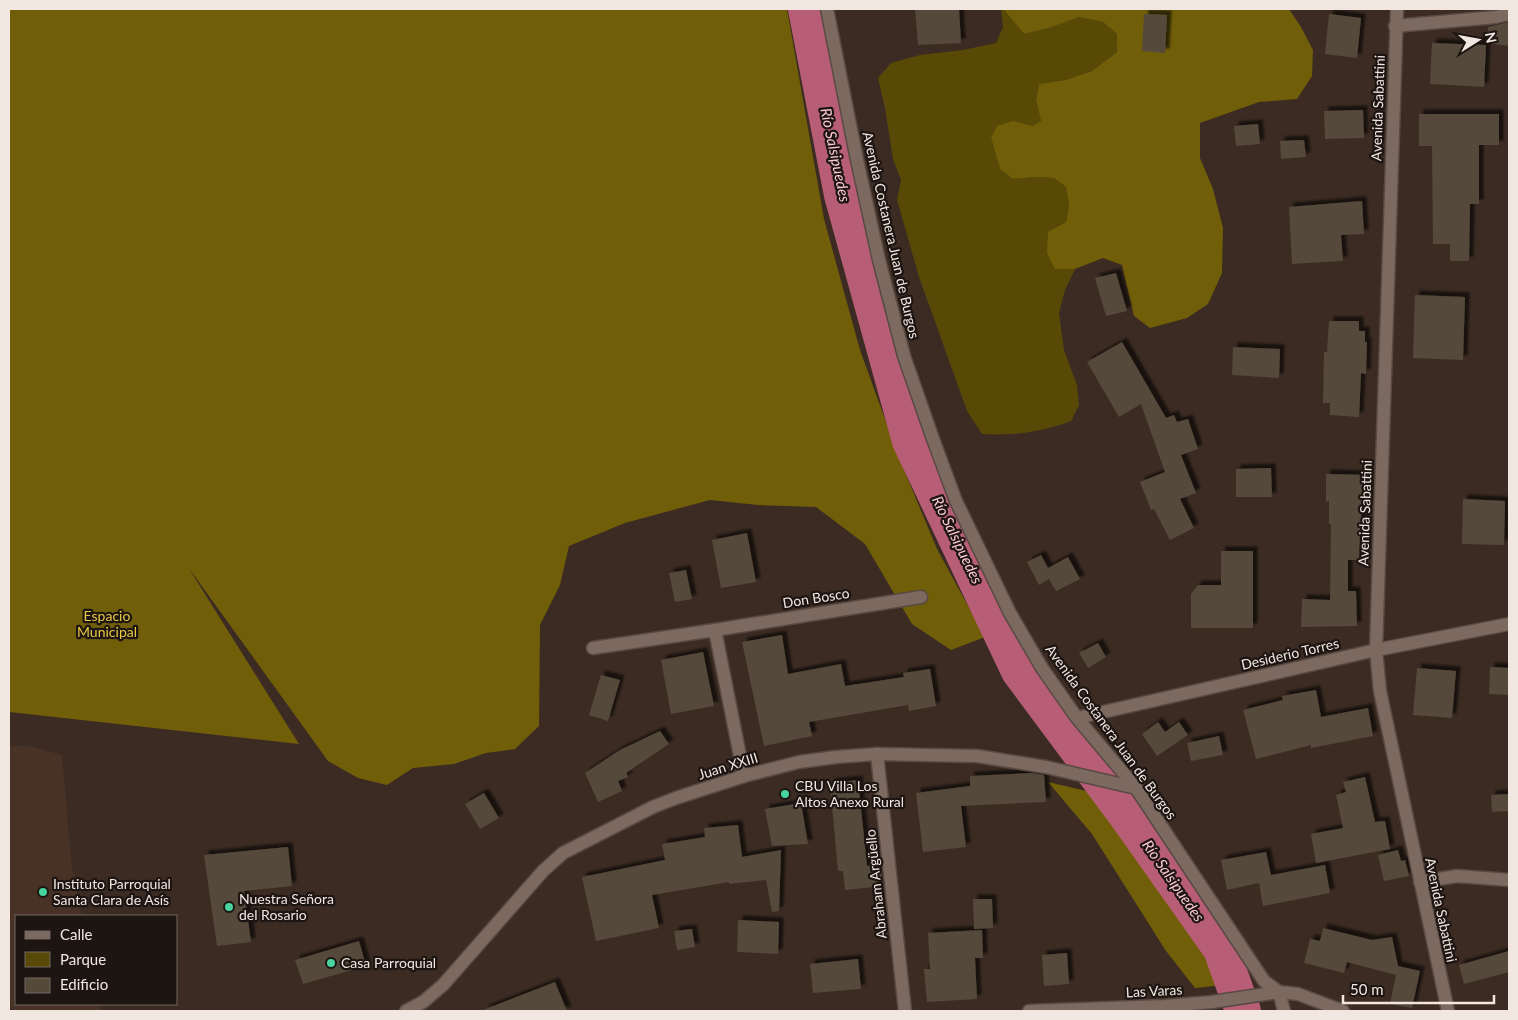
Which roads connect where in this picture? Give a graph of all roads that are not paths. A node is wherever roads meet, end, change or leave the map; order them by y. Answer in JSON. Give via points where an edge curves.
{"nodes":[{"id":1,"x":827,"y":9,"type":"edge"},
{"id":2,"x":1397,"y":9,"type":"edge"},
{"id":3,"x":1509,"y":14,"type":"edge"},
{"id":4,"x":1396,"y":26,"type":"junction"},
{"id":5,"x":921,"y":597,"type":"dead end"},
{"id":6,"x":1509,"y":624,"type":"edge"},
{"id":7,"x":715,"y":630,"type":"junction"},
{"id":8,"x":593,"y":648,"type":"dead end"},
{"id":9,"x":1376,"y":650,"type":"junction"},
{"id":10,"x":1077,"y":718,"type":"junction"},
{"id":11,"x":877,"y":754,"type":"junction"},
{"id":12,"x":744,"y":776,"type":"junction"},
{"id":13,"x":1136,"y":788,"type":"junction"},
{"id":14,"x":1509,"y":880,"type":"edge"},
{"id":15,"x":1420,"y":882,"type":"junction"},
{"id":16,"x":1279,"y":992,"type":"junction"},
{"id":17,"x":1058,"y":1010,"type":"edge"},
{"id":18,"x":406,"y":1011,"type":"edge"},
{"id":19,"x":905,"y":1011,"type":"edge"},
{"id":20,"x":1029,"y":1011,"type":"edge"},
{"id":21,"x":1284,"y":1011,"type":"edge"},
{"id":22,"x":1343,"y":1011,"type":"edge"},
{"id":23,"x":1448,"y":1011,"type":"edge"}],
"edges":[{"from":1,"to":10,"type":"street","name":"Avenida Costanera Juan de Burgos","via":[[879,260],[904,356],[933,439],[956,502],[1010,613],[1042,668]]},
{"from":2,"to":4,"type":"street","name":"Avenida Sabattini"},
{"from":3,"to":4,"type":"street"},
{"from":4,"to":9,"type":"street","name":"Avenida Sabattini"},
{"from":5,"to":7,"type":"street","name":"Don Bosco"},
{"from":6,"to":9,"type":"street","name":"Desiderio Torres"},
{"from":7,"to":8,"type":"street","name":"Don Bosco"},
{"from":7,"to":12,"type":"street"},
{"from":9,"to":10,"type":"street","name":"Desiderio Torres"},
{"from":9,"to":15,"type":"street","name":"Avenida Sabattini","via":[[1380,691]]},
{"from":10,"to":13,"type":"street","name":"Avenida Costanera Juan de Burgos"},
{"from":11,"to":12,"type":"street","name":"Juan XXIII","via":[[799,762]]},
{"from":11,"to":13,"type":"street","name":"Juan XXIII","via":[[977,756],[1046,767]]},
{"from":11,"to":19,"type":"street","name":"Abraham Argüello"},
{"from":12,"to":18,"type":"street","name":"Juan XXIII","via":[[654,807],[564,853],[543,871],[443,985]]},
{"from":13,"to":16,"type":"street","name":"Avenida Costanera Juan de Burgos","via":[[1264,981]]},
{"from":14,"to":15,"type":"street","via":[[1457,876]]},
{"from":15,"to":23,"type":"street","name":"Avenida Sabattini"},
{"from":16,"to":17,"type":"street","name":"Las Varas","via":[[1165,1006]]},
{"from":16,"to":21,"type":"street"},
{"from":16,"to":22,"type":"street","via":[[1298,994]]},
{"from":17,"to":20,"type":"street","name":"Las Varas"}]}
